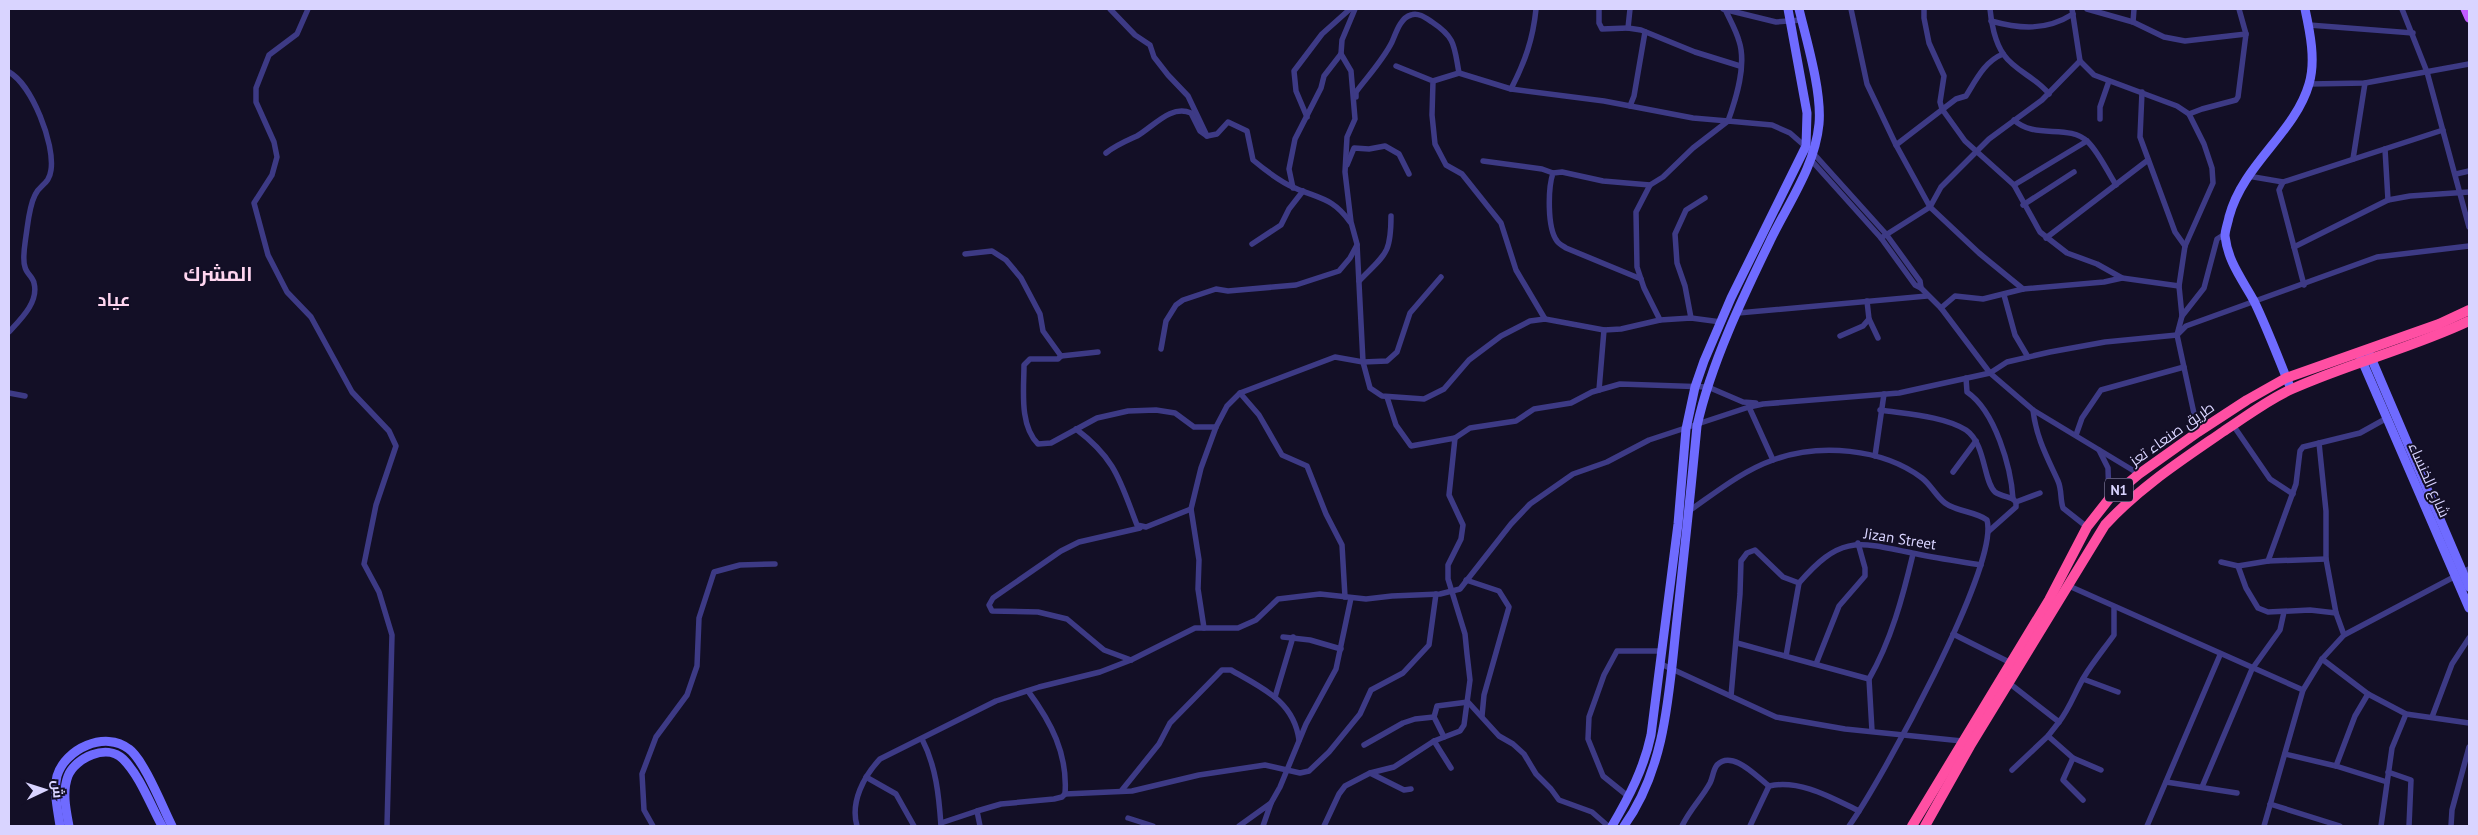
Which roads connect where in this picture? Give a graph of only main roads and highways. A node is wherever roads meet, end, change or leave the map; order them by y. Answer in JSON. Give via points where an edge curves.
{"nodes":[{"id":1,"x":2465,"y":9,"type":"edge"},
{"id":2,"x":2469,"y":18,"type":"edge"},
{"id":3,"x":2469,"y":310,"type":"edge"},
{"id":4,"x":2469,"y":321,"type":"edge"},
{"id":5,"x":2154,"y":463,"type":"junction"},
{"id":6,"x":2162,"y":474,"type":"junction"},
{"id":7,"x":1912,"y":826,"type":"edge"},
{"id":8,"x":1925,"y":826,"type":"edge"}],
"edges":[{"from":1,"to":2,"type":"main road"},
{"from":3,"to":5,"type":"highway","name":"طريق صنعاء تعز","number":"N1","via":[[2286,378],[2247,400]]},
{"from":4,"to":6,"type":"highway","name":"طريق صنعاء تعز","number":"N1","via":[[2443,334],[2291,389],[2253,411]]},
{"from":5,"to":6,"type":"highway"},
{"from":5,"to":7,"type":"highway","name":"طريق صنعاء تعز","number":"N1","via":[[2108,498],[2087,527],[2049,600]]},
{"from":6,"to":8,"type":"highway","name":"طريق صنعاء تعز","number":"N1","via":[[2125,503],[2105,525]]}]}
